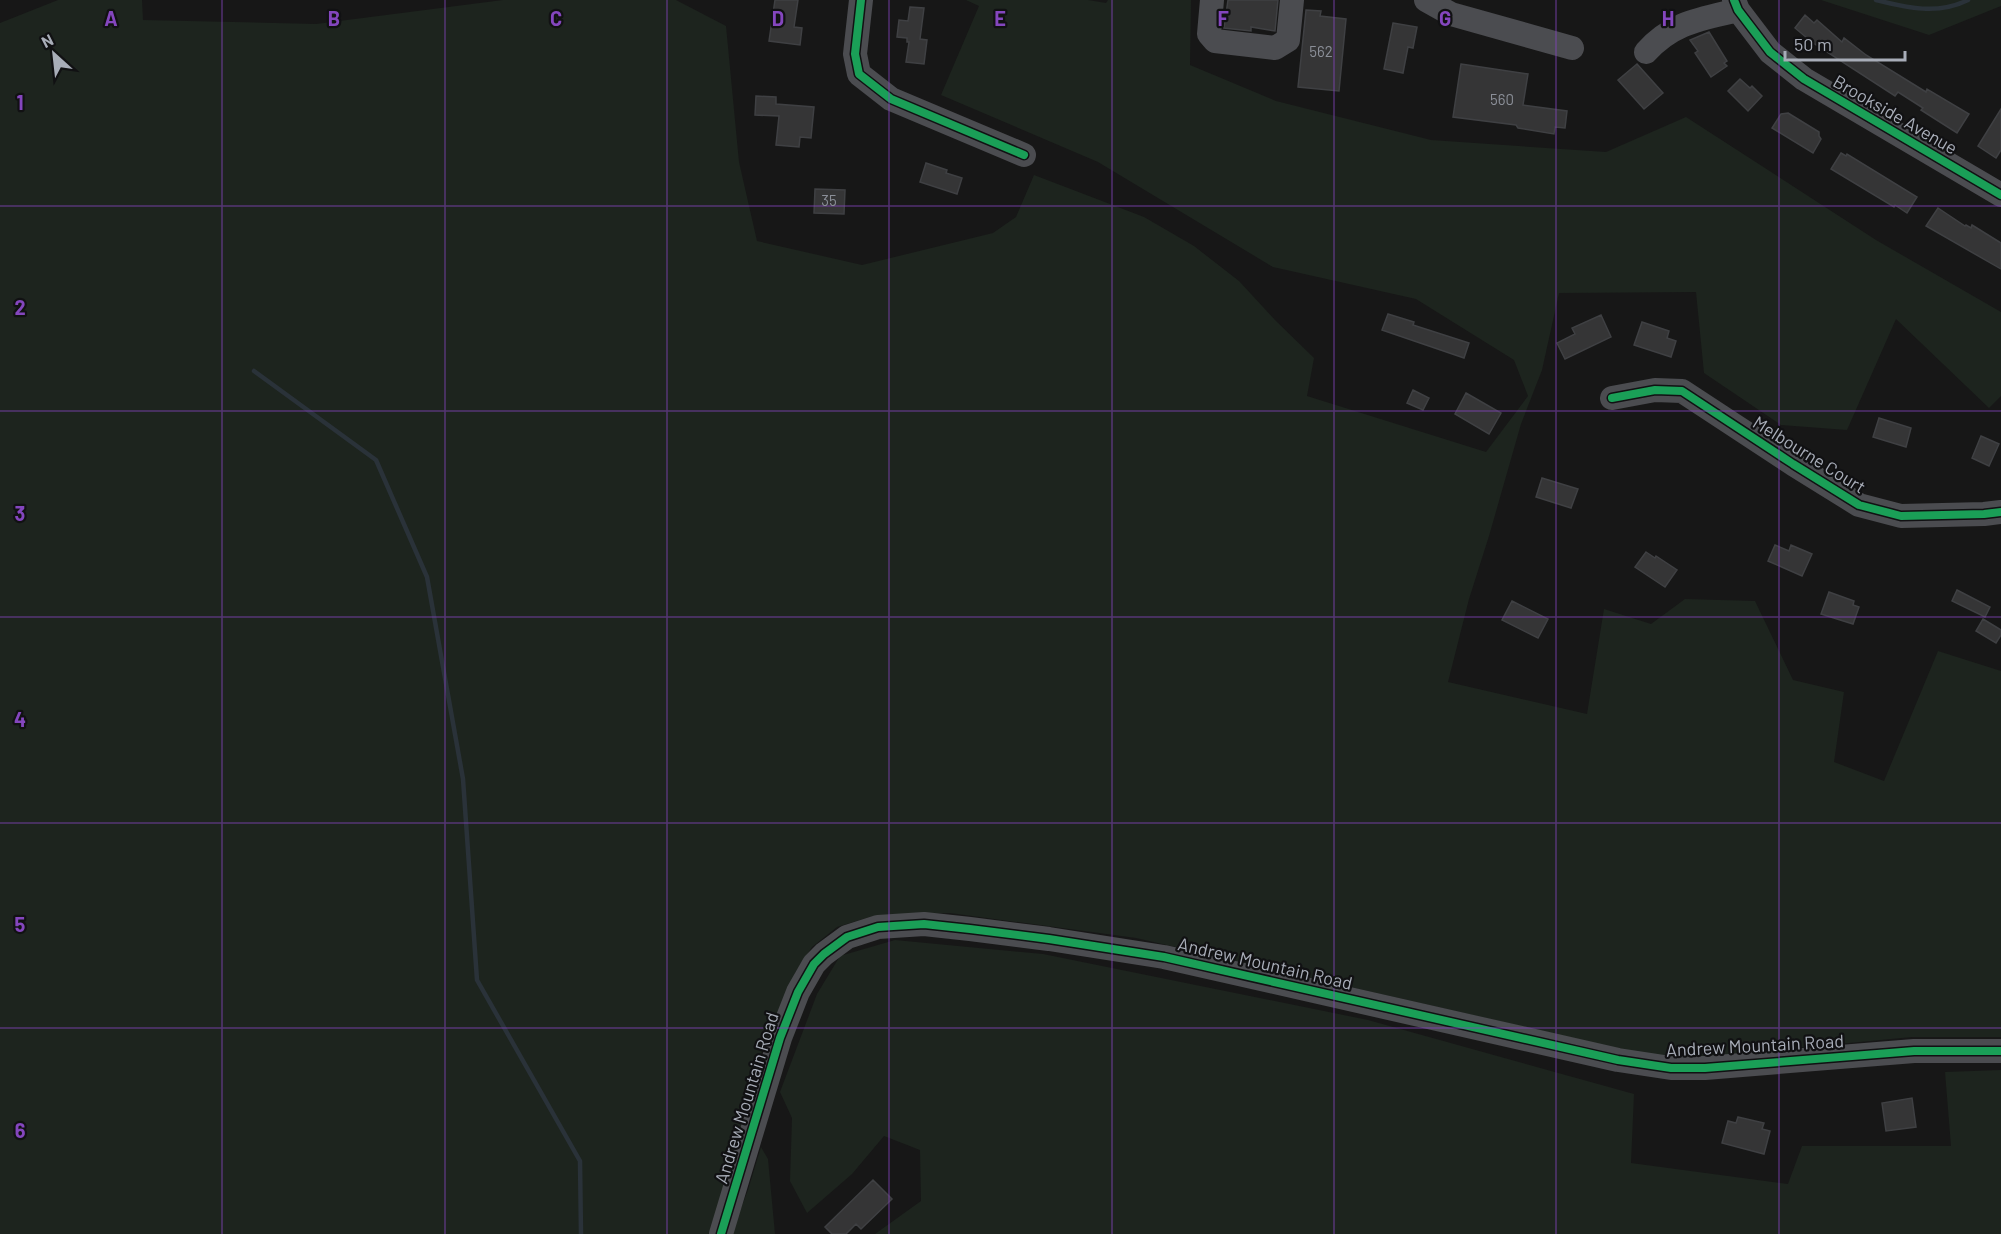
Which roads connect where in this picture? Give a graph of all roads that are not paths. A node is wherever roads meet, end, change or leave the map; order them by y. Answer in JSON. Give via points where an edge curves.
{"nodes":[{"id":1,"x":861,"y":0,"type":"edge"},
{"id":2,"x":1212,"y":0,"type":"edge"},
{"id":3,"x":1292,"y":0,"type":"edge"},
{"id":4,"x":1426,"y":0,"type":"edge"},
{"id":5,"x":1736,"y":5,"type":"edge"},
{"id":6,"x":1572,"y":48,"type":"dead end"},
{"id":7,"x":1647,"y":52,"type":"dead end"},
{"id":8,"x":1024,"y":155,"type":"dead end"},
{"id":9,"x":2001,"y":195,"type":"edge"},
{"id":10,"x":1612,"y":398,"type":"dead end"},
{"id":11,"x":2001,"y":512,"type":"edge"},
{"id":12,"x":2001,"y":1051,"type":"edge"},
{"id":13,"x":721,"y":1234,"type":"edge"}],
"edges":[{"from":1,"to":8,"type":"street","via":[[855,54],[859,74],[891,99]]},
{"from":2,"to":3,"type":"street","via":[[1209,34],[1215,41],[1275,48],[1288,40]]},
{"from":4,"to":6,"type":"street","via":[[1451,14]]},
{"from":5,"to":7,"type":"street","via":[[1673,28]]},
{"from":5,"to":9,"type":"street","name":"Brookside Avenue","via":[[1770,52],[1804,79]]},
{"from":10,"to":11,"type":"street","name":"Melbourne Court","via":[[1655,390],[1683,391],[1859,505],[1901,516]]},
{"from":12,"to":13,"type":"street","name":"Andrew Mountain Road","via":[[1914,1051],[1671,1068],[1618,1060],[1164,957],[924,924],[878,927],[835,945],[814,964],[798,992],[780,1038]]}]}
